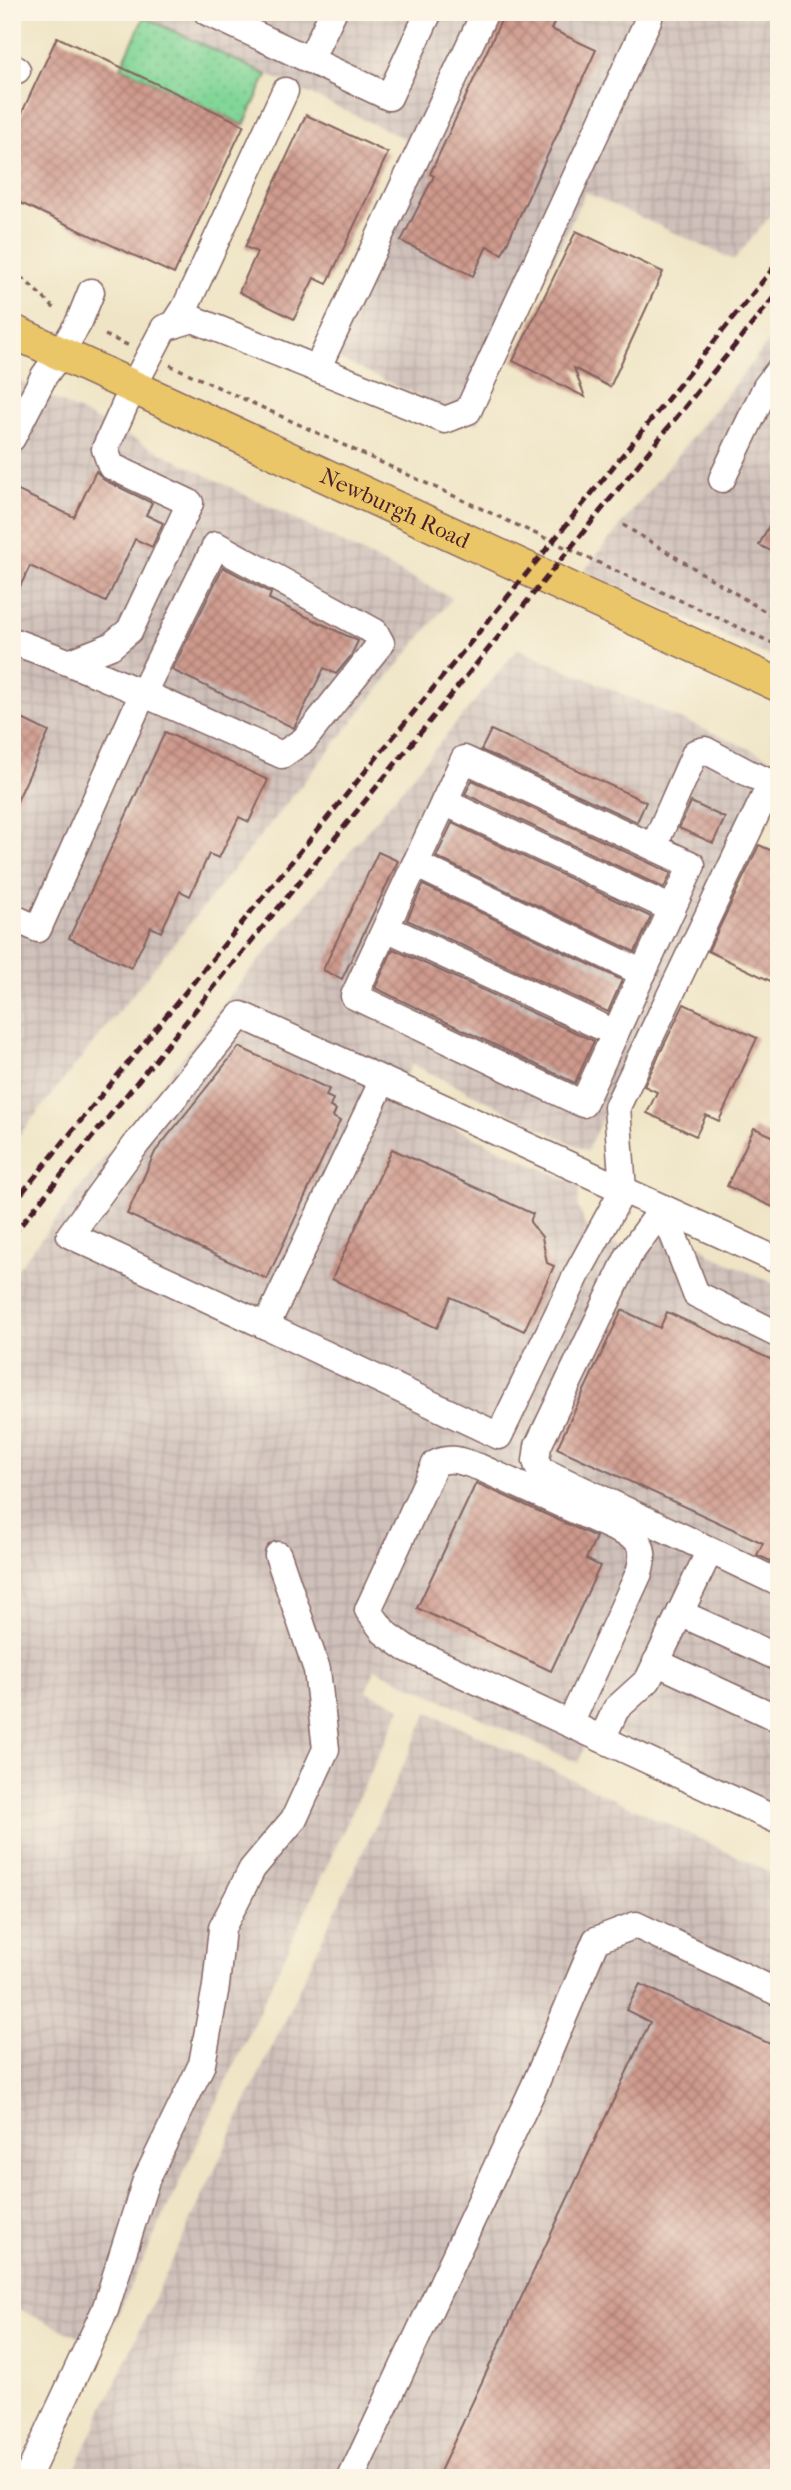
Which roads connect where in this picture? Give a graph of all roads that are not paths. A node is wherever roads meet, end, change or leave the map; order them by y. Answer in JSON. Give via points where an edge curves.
{"nodes":[{"id":1,"x":207,"y":12,"type":"edge"},
{"id":2,"x":333,"y":12,"type":"edge"},
{"id":3,"x":429,"y":12,"type":"edge"},
{"id":4,"x":485,"y":12,"type":"edge"},
{"id":5,"x":644,"y":12,"type":"edge"},
{"id":6,"x":310,"y":60,"type":"junction"},
{"id":7,"x":285,"y":92,"type":"dead end"},
{"id":8,"x":91,"y":292,"type":"dead end"},
{"id":9,"x":174,"y":325,"type":"junction"},
{"id":10,"x":12,"y":331,"type":"edge"},
{"id":11,"x":61,"y":352,"type":"junction"},
{"id":12,"x":317,"y":369,"type":"junction"},
{"id":13,"x":779,"y":370,"type":"edge"},
{"id":14,"x":132,"y":387,"type":"junction"},
{"id":15,"x":12,"y":438,"type":"edge"},
{"id":16,"x":722,"y":479,"type":"dead end"},
{"id":17,"x":12,"y":641,"type":"edge"},
{"id":18,"x":71,"y":662,"type":"junction"},
{"id":19,"x":779,"y":685,"type":"edge"},
{"id":20,"x":143,"y":693,"type":"junction"},
{"id":21,"x":775,"y":785,"type":"edge"},
{"id":22,"x":444,"y":802,"type":"junction"},
{"id":23,"x":654,"y":846,"type":"junction"},
{"id":24,"x":415,"y":864,"type":"junction"},
{"id":25,"x":672,"y":909,"type":"junction"},
{"id":26,"x":12,"y":917,"type":"edge"},
{"id":27,"x":386,"y":928,"type":"junction"},
{"id":28,"x":643,"y":973,"type":"junction"},
{"id":29,"x":615,"y":1033,"type":"junction"},
{"id":30,"x":383,"y":1080,"type":"junction"},
{"id":31,"x":623,"y":1189,"type":"junction"},
{"id":32,"x":663,"y":1208,"type":"junction"},
{"id":33,"x":779,"y":1261,"type":"edge"},
{"id":34,"x":267,"y":1326,"type":"junction"},
{"id":35,"x":779,"y":1335,"type":"edge"},
{"id":36,"x":710,"y":1550,"type":"junction"},
{"id":37,"x":278,"y":1555,"type":"dead end"},
{"id":38,"x":779,"y":1583,"type":"edge"},
{"id":39,"x":680,"y":1613,"type":"junction"},
{"id":40,"x":779,"y":1658,"type":"edge"},
{"id":41,"x":656,"y":1662,"type":"junction"},
{"id":42,"x":779,"y":1719,"type":"edge"},
{"id":43,"x":570,"y":1724,"type":"junction"},
{"id":44,"x":602,"y":1739,"type":"junction"},
{"id":45,"x":779,"y":1821,"type":"edge"},
{"id":46,"x":779,"y":1993,"type":"edge"},
{"id":47,"x":27,"y":2478,"type":"edge"},
{"id":48,"x":351,"y":2478,"type":"edge"}],
"edges":[{"from":1,"to":6,"type":"street"},
{"from":2,"to":6,"type":"street"},
{"from":3,"to":6,"type":"street","via":[[389,97]]},
{"from":4,"to":12,"type":"street"},
{"from":5,"to":12,"type":"street","via":[[649,18],[468,411],[445,419]]},
{"from":7,"to":9,"type":"street"},
{"from":8,"to":11,"type":"street"},
{"from":9,"to":12,"type":"street","via":[[193,319]]},
{"from":9,"to":14,"type":"street","via":[[164,328]]},
{"from":10,"to":11,"type":"main road","name":"Newburgh Road"},
{"from":11,"to":14,"type":"main road","name":"Newburgh Road"},
{"from":11,"to":15,"type":"street"},
{"from":13,"to":16,"type":"street","via":[[766,387]]},
{"from":14,"to":18,"type":"street","via":[[105,449],[111,466],[190,503],[130,631],[111,646]]},
{"from":14,"to":19,"type":"main road","name":"Newburgh Road"},
{"from":17,"to":18,"type":"street"},
{"from":18,"to":20,"type":"street"},
{"from":20,"to":20,"type":"street","via":[[282,755],[304,740],[381,642],[375,632],[216,545]]},
{"from":20,"to":26,"type":"street","via":[[38,929]]},
{"from":21,"to":23,"type":"street","via":[[705,750],[695,753]]},
{"from":21,"to":31,"type":"street","via":[[617,1107]]},
{"from":22,"to":23,"type":"street","via":[[464,759]]},
{"from":22,"to":24,"type":"street"},
{"from":22,"to":25,"type":"street"},
{"from":23,"to":25,"type":"street","via":[[692,865]]},
{"from":24,"to":27,"type":"street"},
{"from":24,"to":28,"type":"street"},
{"from":25,"to":28,"type":"street"},
{"from":27,"to":29,"type":"street"},
{"from":27,"to":29,"type":"street","via":[[354,996],[583,1104]]},
{"from":28,"to":29,"type":"street"},
{"from":30,"to":31,"type":"street"},
{"from":30,"to":34,"type":"street"},
{"from":30,"to":34,"type":"street","via":[[241,1015],[137,1143],[70,1235]]},
{"from":31,"to":32,"type":"street"},
{"from":31,"to":34,"type":"street","via":[[499,1436]]},
{"from":32,"to":33,"type":"street"},
{"from":32,"to":35,"type":"street","via":[[696,1294]]},
{"from":32,"to":36,"type":"street","via":[[629,1255],[538,1446],[536,1461],[540,1469]]},
{"from":36,"to":38,"type":"street"},
{"from":36,"to":39,"type":"street"},
{"from":37,"to":47,"type":"street","via":[[317,1670],[326,1749],[293,1819],[252,1869],[222,1928],[202,2064],[146,2180],[105,2310]]},
{"from":39,"to":40,"type":"street"},
{"from":39,"to":41,"type":"street"},
{"from":41,"to":42,"type":"street"},
{"from":41,"to":44,"type":"street","via":[[648,1680],[616,1709]]},
{"from":43,"to":43,"type":"street","via":[[406,1648],[384,1632],[368,1611],[435,1464],[444,1459],[479,1467],[634,1537],[641,1545],[639,1573]]},
{"from":43,"to":44,"type":"street"},
{"from":44,"to":45,"type":"street"},
{"from":46,"to":48,"type":"street","via":[[636,1924],[596,1940],[534,2087]]}]}
